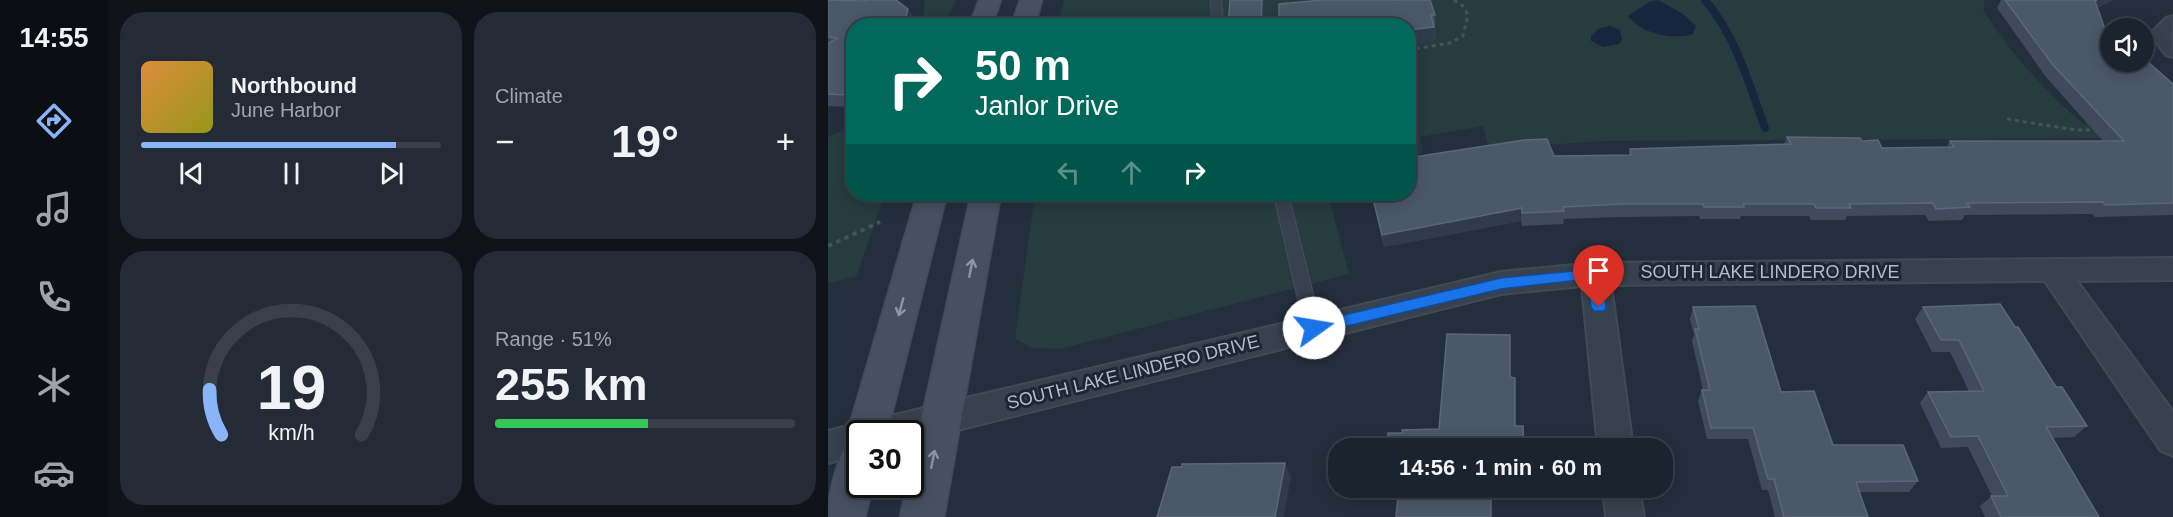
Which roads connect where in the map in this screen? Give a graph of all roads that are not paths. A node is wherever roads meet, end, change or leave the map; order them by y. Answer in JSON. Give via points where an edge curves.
{"nodes":[{"id":1,"x":990,"y":0,"type":"edge"},
{"id":2,"x":1031,"y":0,"type":"edge"},
{"id":3,"x":1216,"y":0,"type":"edge"},
{"id":4,"x":983,"y":18,"type":"edge"},
{"id":5,"x":1025,"y":18,"type":"edge"},
{"id":6,"x":1217,"y":18,"type":"edge"},
{"id":7,"x":2173,"y":22,"type":"edge"},
{"id":8,"x":2173,"y":51,"type":"edge"},
{"id":9,"x":930,"y":201,"type":"edge"},
{"id":10,"x":985,"y":201,"type":"edge"},
{"id":11,"x":1283,"y":201,"type":"edge"},
{"id":12,"x":2173,"y":269,"type":"edge"},
{"id":13,"x":2053,"y":270,"type":"junction"},
{"id":14,"x":1595,"y":274,"type":"junction"},
{"id":15,"x":1314,"y":328,"type":"junction"},
{"id":16,"x":940,"y":418,"type":"junction"},
{"id":17,"x":871,"y":420,"type":"edge"},
{"id":18,"x":924,"y":422,"type":"edge"},
{"id":19,"x":1615,"y":438,"type":"edge"},
{"id":20,"x":2173,"y":440,"type":"edge"},
{"id":21,"x":846,"y":442,"type":"edge"},
{"id":22,"x":828,"y":447,"type":"edge"},
{"id":23,"x":849,"y":498,"type":"edge"},
{"id":24,"x":1622,"y":498,"type":"edge"},
{"id":25,"x":843,"y":517,"type":"edge"},
{"id":26,"x":922,"y":517,"type":"edge"},
{"id":27,"x":1625,"y":517,"type":"edge"}],
"edges":[{"from":1,"to":4,"type":"main road"},
{"from":2,"to":5,"type":"main road"},
{"from":3,"to":6,"type":"lane"},
{"from":7,"to":8,"type":"street","via":[[2160,34]]},
{"from":9,"to":17,"type":"main road","one_way":true},
{"from":16,"to":10,"type":"main road","one_way":true},
{"from":11,"to":15,"type":"lane"},
{"from":12,"to":13,"type":"street","name":"SOUTH LAKE LINDERO DRIVE"},
{"from":13,"to":14,"type":"street","name":"SOUTH LAKE LINDERO DRIVE"},
{"from":13,"to":20,"type":"street"},
{"from":14,"to":15,"type":"street","name":"SOUTH LAKE LINDERO DRIVE","via":[[1501,283]]},
{"from":14,"to":19,"type":"street"},
{"from":15,"to":16,"type":"street","name":"SOUTH LAKE LINDERO DRIVE"},
{"from":16,"to":18,"type":"street","name":"SOUTH LAKE LINDERO DRIVE"},
{"from":26,"to":16,"type":"main road","one_way":true},
{"from":21,"to":22,"type":"street"},
{"from":23,"to":25,"type":"main road"},
{"from":24,"to":27,"type":"street"}]}
